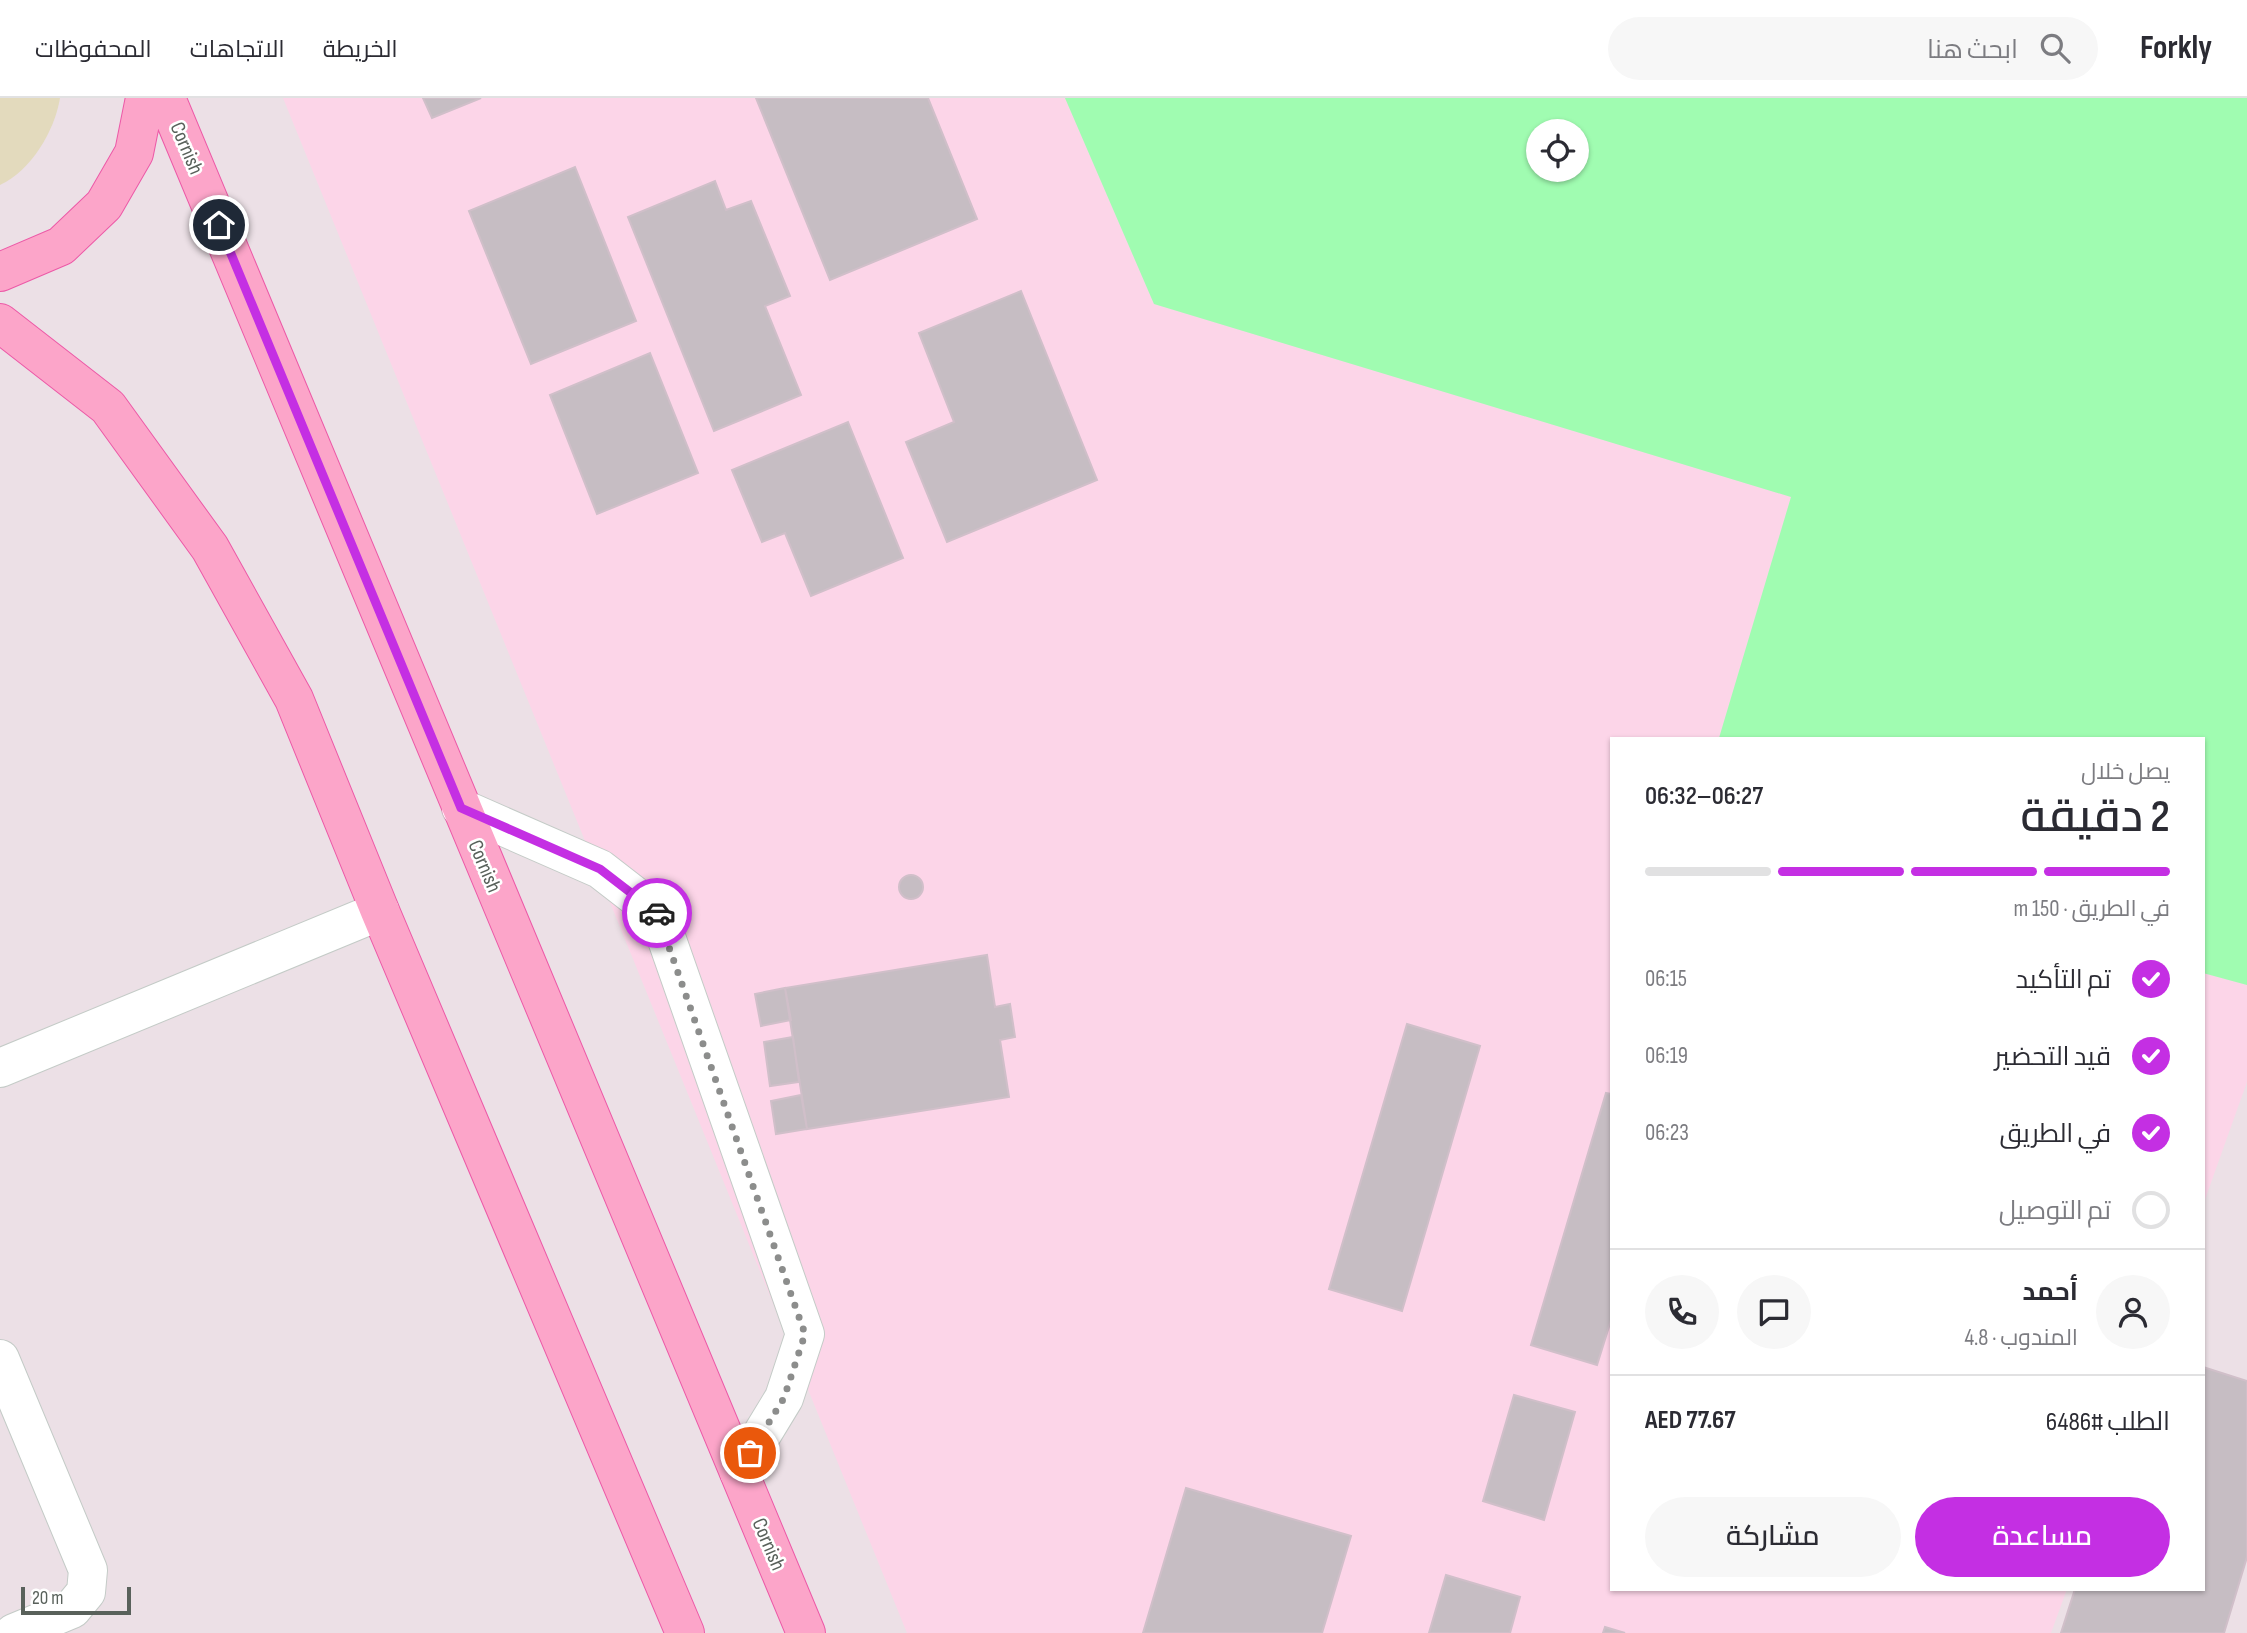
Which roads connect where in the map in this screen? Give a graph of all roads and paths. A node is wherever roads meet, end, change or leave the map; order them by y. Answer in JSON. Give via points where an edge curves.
{"nodes":[{"id":1,"x":145,"y":98,"type":"edge"},
{"id":2,"x":166,"y":98,"type":"edge"},
{"id":3,"x":0,"y":272,"type":"edge"},
{"id":4,"x":0,"y":323,"type":"edge"},
{"id":5,"x":461,"y":808,"type":"junction"},
{"id":6,"x":380,"y":911,"type":"junction"},
{"id":7,"x":0,"y":1068,"type":"edge"},
{"id":8,"x":0,"y":1359,"type":"edge"},
{"id":9,"x":739,"y":1472,"type":"junction"},
{"id":10,"x":14,"y":1633,"type":"edge"},
{"id":11,"x":685,"y":1633,"type":"edge"},
{"id":12,"x":806,"y":1633,"type":"edge"}],
"edges":[{"from":1,"to":3,"type":"main road","via":[[134,153],[104,205],[61,246]]},
{"from":2,"to":5,"type":"main road","name":"Cornish"},
{"from":4,"to":6,"type":"main road","via":[[108,407],[210,548],[294,699]]},
{"from":5,"to":9,"type":"main road","name":"Cornish"},
{"from":5,"to":9,"type":"street","via":[[600,869],[657,914],[805,1334],[784,1398]]},
{"from":6,"to":7,"type":"street"},
{"from":6,"to":11,"type":"main road"},
{"from":8,"to":10,"type":"street","via":[[88,1570],[86,1592],[72,1609]]},
{"from":9,"to":12,"type":"main road","name":"Cornish"}]}
